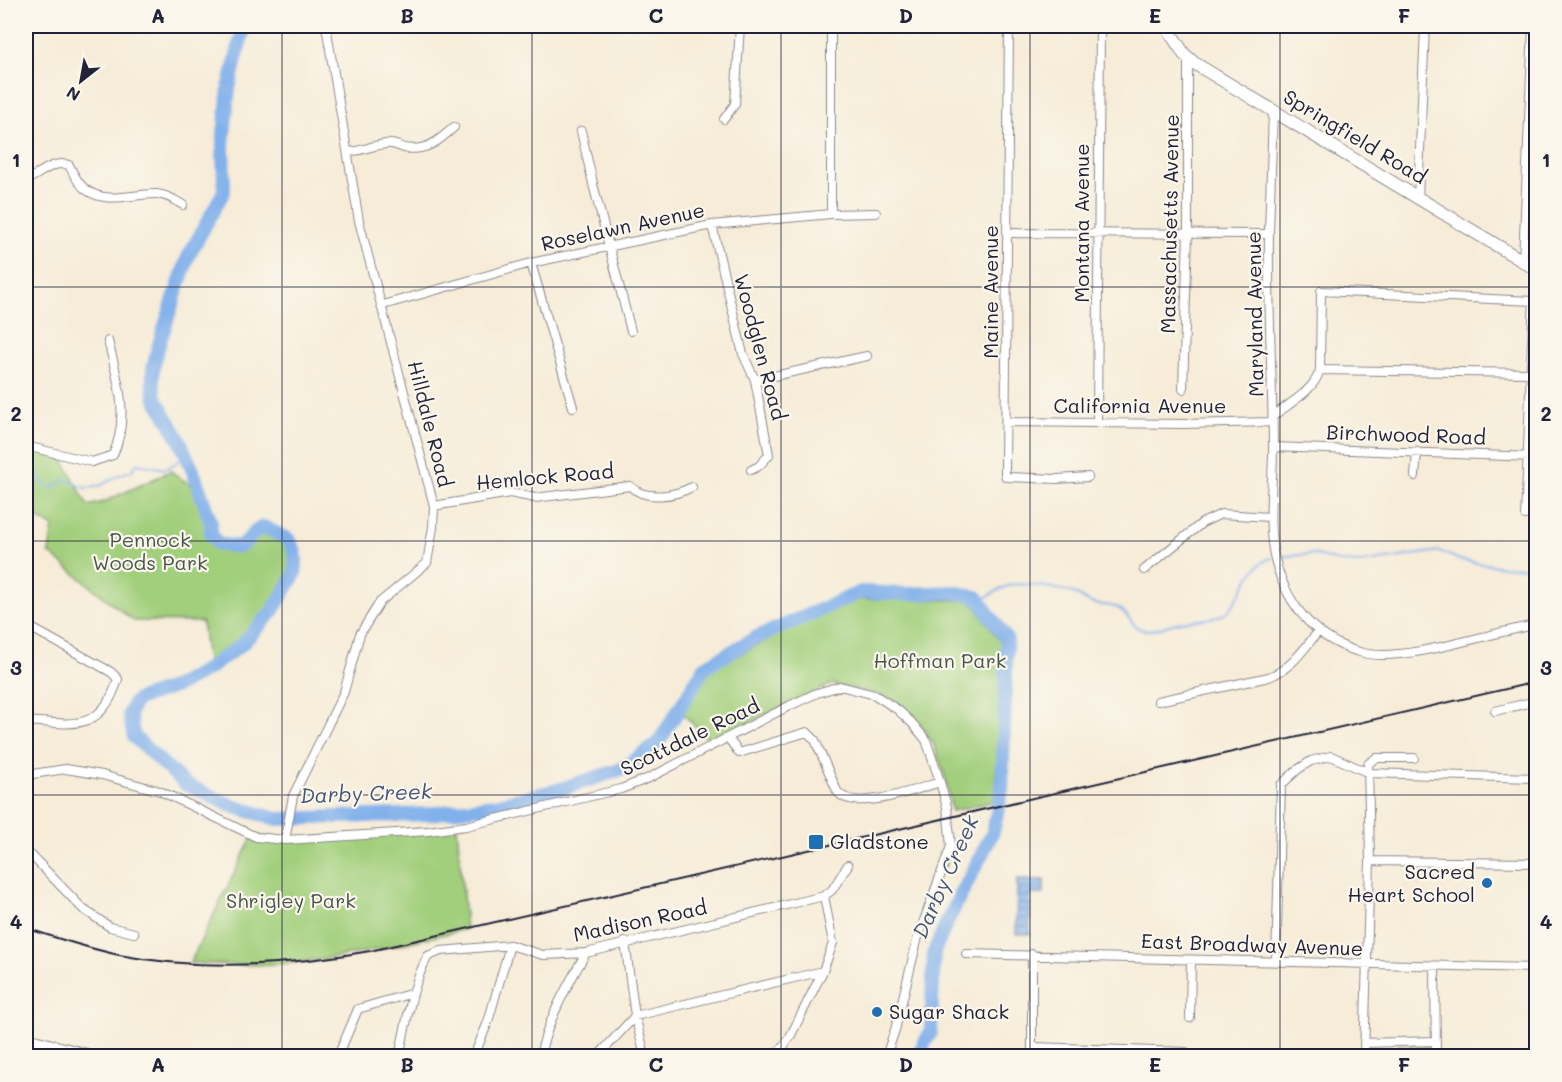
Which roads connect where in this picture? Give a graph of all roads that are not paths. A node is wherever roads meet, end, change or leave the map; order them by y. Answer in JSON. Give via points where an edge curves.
{"nodes":[{"id":1,"x":94,"y":26,"type":"edge"},
{"id":2,"x":179,"y":26,"type":"edge"},
{"id":3,"x":326,"y":26,"type":"edge"},
{"id":4,"x":740,"y":26,"type":"edge"},
{"id":5,"x":831,"y":26,"type":"edge"},
{"id":6,"x":1010,"y":26,"type":"edge"},
{"id":7,"x":1100,"y":26,"type":"edge"},
{"id":8,"x":1166,"y":26,"type":"edge"},
{"id":9,"x":1425,"y":26,"type":"edge"},
{"id":10,"x":1533,"y":26,"type":"edge"},
{"id":11,"x":1188,"y":59,"type":"junction"},
{"id":12,"x":1273,"y":111,"type":"junction"},
{"id":13,"x":724,"y":119,"type":"dead end"},
{"id":14,"x":454,"y":127,"type":"dead end"},
{"id":15,"x":581,"y":131,"type":"dead end"},
{"id":16,"x":349,"y":152,"type":"junction"},
{"id":17,"x":1532,"y":178,"type":"edge"},
{"id":18,"x":26,"y":180,"type":"edge"},
{"id":19,"x":1418,"y":199,"type":"junction"},
{"id":20,"x":183,"y":205,"type":"dead end"},
{"id":21,"x":876,"y":213,"type":"dead end"},
{"id":22,"x":831,"y":214,"type":"junction"},
{"id":23,"x":712,"y":225,"type":"junction"},
{"id":24,"x":1008,"y":232,"type":"junction"},
{"id":25,"x":1098,"y":232,"type":"junction"},
{"id":26,"x":1188,"y":233,"type":"junction"},
{"id":27,"x":1269,"y":234,"type":"junction"},
{"id":28,"x":609,"y":246,"type":"junction"},
{"id":29,"x":1523,"y":260,"type":"junction"},
{"id":30,"x":531,"y":263,"type":"junction"},
{"id":31,"x":1536,"y":269,"type":"edge"},
{"id":32,"x":1535,"y":300,"type":"edge"},
{"id":33,"x":382,"y":305,"type":"junction"},
{"id":34,"x":631,"y":331,"type":"dead end"},
{"id":35,"x":108,"y":341,"type":"dead end"},
{"id":36,"x":867,"y":356,"type":"dead end"},
{"id":37,"x":1320,"y":370,"type":"junction"},
{"id":38,"x":1530,"y":373,"type":"junction"},
{"id":39,"x":755,"y":380,"type":"junction"},
{"id":40,"x":1184,"y":389,"type":"dead end"},
{"id":41,"x":573,"y":407,"type":"dead end"},
{"id":42,"x":1273,"y":419,"type":"junction"},
{"id":43,"x":1006,"y":422,"type":"junction"},
{"id":44,"x":1097,"y":422,"type":"junction"},
{"id":45,"x":26,"y":446,"type":"edge"},
{"id":46,"x":1274,"y":447,"type":"junction"},
{"id":47,"x":1417,"y":452,"type":"junction"},
{"id":48,"x":1532,"y":457,"type":"edge"},
{"id":49,"x":751,"y":470,"type":"dead end"},
{"id":50,"x":1414,"y":476,"type":"dead end"},
{"id":51,"x":1088,"y":477,"type":"dead end"},
{"id":52,"x":692,"y":487,"type":"dead end"},
{"id":53,"x":434,"y":506,"type":"junction"},
{"id":54,"x":1525,"y":515,"type":"dead end"},
{"id":55,"x":1270,"y":517,"type":"junction"},
{"id":56,"x":1144,"y":570,"type":"dead end"},
{"id":57,"x":26,"y":625,"type":"edge"},
{"id":58,"x":1536,"y":625,"type":"edge"},
{"id":59,"x":1318,"y":632,"type":"junction"},
{"id":60,"x":1158,"y":701,"type":"dead end"},
{"id":61,"x":1536,"y":701,"type":"edge"},
{"id":62,"x":1495,"y":711,"type":"dead end"},
{"id":63,"x":26,"y":721,"type":"edge"},
{"id":64,"x":728,"y":738,"type":"junction"},
{"id":65,"x":1414,"y":758,"type":"dead end"},
{"id":66,"x":1369,"y":773,"type":"junction"},
{"id":67,"x":26,"y":775,"type":"edge"},
{"id":68,"x":1536,"y":778,"type":"edge"},
{"id":69,"x":940,"y":782,"type":"junction"},
{"id":70,"x":286,"y":837,"type":"junction"},
{"id":71,"x":26,"y":856,"type":"edge"},
{"id":72,"x":1370,"y":861,"type":"junction"},
{"id":73,"x":1536,"y":863,"type":"edge"},
{"id":74,"x":848,"y":865,"type":"dead end"},
{"id":75,"x":824,"y":896,"type":"junction"},
{"id":76,"x":134,"y":933,"type":"dead end"},
{"id":77,"x":626,"y":942,"type":"junction"},
{"id":78,"x":510,"y":945,"type":"junction"},
{"id":79,"x":586,"y":953,"type":"junction"},
{"id":80,"x":966,"y":954,"type":"dead end"},
{"id":81,"x":1032,"y":954,"type":"junction"},
{"id":82,"x":1191,"y":960,"type":"junction"},
{"id":83,"x":1276,"y":962,"type":"junction"},
{"id":84,"x":1367,"y":964,"type":"junction"},
{"id":85,"x":1435,"y":966,"type":"junction"},
{"id":86,"x":1536,"y":968,"type":"edge"},
{"id":87,"x":823,"y":972,"type":"junction"},
{"id":88,"x":414,"y":993,"type":"junction"},
{"id":89,"x":635,"y":1017,"type":"junction"},
{"id":90,"x":1190,"y":1018,"type":"dead end"},
{"id":91,"x":26,"y":1040,"type":"edge"},
{"id":92,"x":1436,"y":1041,"type":"junction"},
{"id":93,"x":1364,"y":1043,"type":"junction"},
{"id":94,"x":1032,"y":1047,"type":"junction"},
{"id":95,"x":1186,"y":1052,"type":"dead end"},
{"id":96,"x":86,"y":1056,"type":"edge"},
{"id":97,"x":338,"y":1056,"type":"edge"},
{"id":98,"x":399,"y":1056,"type":"edge"},
{"id":99,"x":474,"y":1056,"type":"edge"},
{"id":100,"x":540,"y":1056,"type":"edge"},
{"id":101,"x":598,"y":1056,"type":"edge"},
{"id":102,"x":645,"y":1056,"type":"edge"},
{"id":103,"x":770,"y":1056,"type":"edge"},
{"id":104,"x":886,"y":1056,"type":"edge"},
{"id":105,"x":1032,"y":1056,"type":"edge"},
{"id":106,"x":1364,"y":1056,"type":"edge"},
{"id":107,"x":1436,"y":1056,"type":"edge"}],
"edges":[{"from":1,"to":2,"type":"main road"},
{"from":3,"to":16,"type":"street","name":"Hilldale Road"},
{"from":4,"to":13,"type":"street","via":[[735,104]]},
{"from":5,"to":22,"type":"street"},
{"from":6,"to":24,"type":"street","name":"Maine Avenue"},
{"from":7,"to":25,"type":"street","name":"Montana Avenue"},
{"from":8,"to":11,"type":"main road","name":"Springfield Road"},
{"from":9,"to":19,"type":"street"},
{"from":10,"to":17,"type":"street"},
{"from":11,"to":12,"type":"main road","name":"Springfield Road"},
{"from":11,"to":26,"type":"street","name":"Massachusetts Avenue"},
{"from":12,"to":19,"type":"main road","name":"Springfield Road"},
{"from":12,"to":27,"type":"street","name":"Maryland Avenue"},
{"from":14,"to":16,"type":"street","via":[[425,148],[386,144]]},
{"from":15,"to":28,"type":"street"},
{"from":16,"to":33,"type":"street","name":"Hilldale Road","via":[[359,221]]},
{"from":17,"to":29,"type":"street"},
{"from":18,"to":20,"type":"street","via":[[61,163],[69,165],[87,191],[107,197],[158,194]]},
{"from":19,"to":29,"type":"main road","name":"Springfield Road"},
{"from":21,"to":22,"type":"street","name":"Roselawn Avenue"},
{"from":22,"to":23,"type":"street","name":"Roselawn Avenue"},
{"from":23,"to":28,"type":"street","name":"Roselawn Avenue"},
{"from":23,"to":39,"type":"street","name":"Woodglen Road","via":[[744,354]]},
{"from":24,"to":25,"type":"street"},
{"from":24,"to":43,"type":"street","name":"Maine Avenue"},
{"from":25,"to":26,"type":"street"},
{"from":25,"to":44,"type":"street","name":"Montana Avenue"},
{"from":26,"to":27,"type":"street"},
{"from":26,"to":40,"type":"street","name":"Massachusetts Avenue"},
{"from":27,"to":42,"type":"street","name":"Maryland Avenue"},
{"from":28,"to":30,"type":"street","name":"Roselawn Avenue"},
{"from":28,"to":34,"type":"street"},
{"from":29,"to":31,"type":"main road","name":"Springfield Road"},
{"from":30,"to":33,"type":"street","name":"Roselawn Avenue"},
{"from":30,"to":41,"type":"street"},
{"from":32,"to":37,"type":"street","via":[[1321,291]]},
{"from":32,"to":38,"type":"street"},
{"from":33,"to":53,"type":"street","name":"Hilldale Road"},
{"from":35,"to":45,"type":"street","via":[[123,410],[113,456],[92,462]]},
{"from":36,"to":39,"type":"street"},
{"from":37,"to":38,"type":"street"},
{"from":37,"to":42,"type":"street","via":[[1312,387]]},
{"from":38,"to":48,"type":"street"},
{"from":39,"to":49,"type":"street","name":"Woodglen Road","via":[[769,455]]},
{"from":42,"to":44,"type":"street","name":"California Avenue","via":[[1183,424]]},
{"from":42,"to":46,"type":"street","name":"Maryland Avenue"},
{"from":43,"to":44,"type":"street","name":"California Avenue"},
{"from":43,"to":51,"type":"street","name":"Maine Avenue","via":[[1006,477]]},
{"from":46,"to":47,"type":"street","name":"Birchwood Road"},
{"from":46,"to":55,"type":"street","name":"Maryland Avenue"},
{"from":47,"to":48,"type":"street","name":"Birchwood Road"},
{"from":47,"to":50,"type":"street"},
{"from":48,"to":54,"type":"street"},
{"from":52,"to":53,"type":"street","name":"Hemlock Road","via":[[656,495],[636,492],[630,486],[535,498],[510,493]]},
{"from":53,"to":70,"type":"street","name":"Hilldale Road","via":[[427,563],[380,602],[360,634],[344,692],[293,796]]},
{"from":55,"to":56,"type":"street","via":[[1221,514],[1202,523]]},
{"from":55,"to":59,"type":"street","name":"Maryland Avenue","via":[[1276,562],[1286,591]]},
{"from":57,"to":63,"type":"street","via":[[117,679],[99,716],[88,722]]},
{"from":58,"to":59,"type":"street","via":[[1390,654],[1364,653]]},
{"from":59,"to":60,"type":"street","via":[[1290,667],[1279,673]]},
{"from":61,"to":62,"type":"street"},
{"from":64,"to":69,"type":"street","via":[[740,753],[807,732],[815,740],[840,795],[851,799],[895,796]]},
{"from":64,"to":69,"type":"street","name":"Scottdale Road","via":[[817,693],[840,686],[876,695],[912,723],[926,741]]},
{"from":64,"to":70,"type":"street","name":"Scottdale Road","via":[[621,789],[466,826],[388,834]]},
{"from":65,"to":66,"type":"street","via":[[1376,758],[1368,764]]},
{"from":66,"to":68,"type":"street"},
{"from":66,"to":72,"type":"street"},
{"from":66,"to":83,"type":"street","via":[[1331,756],[1297,770],[1281,785]]},
{"from":67,"to":70,"type":"street","name":"Scottdale Road","via":[[66,769],[102,775],[160,791],[256,837]]},
{"from":69,"to":104,"type":"street","name":"Scottdale Road","via":[[951,846],[918,937]]},
{"from":71,"to":76,"type":"street","via":[[36,859],[83,909],[110,927]]},
{"from":72,"to":73,"type":"street"},
{"from":72,"to":84,"type":"street"},
{"from":74,"to":75,"type":"street"},
{"from":75,"to":77,"type":"street","name":"Madison Road"},
{"from":75,"to":87,"type":"street","via":[[833,943]]},
{"from":77,"to":79,"type":"street","name":"Madison Road"},
{"from":77,"to":89,"type":"street"},
{"from":78,"to":79,"type":"street","name":"Madison Road","via":[[543,955]]},
{"from":78,"to":88,"type":"street","name":"Madison Road","via":[[441,951],[428,956]]},
{"from":78,"to":99,"type":"street"},
{"from":79,"to":100,"type":"street","via":[[561,996]]},
{"from":80,"to":81,"type":"street","name":"East Broadway Avenue"},
{"from":81,"to":82,"type":"street","name":"East Broadway Avenue"},
{"from":81,"to":94,"type":"street"},
{"from":82,"to":83,"type":"street","name":"East Broadway Avenue"},
{"from":82,"to":90,"type":"street"},
{"from":83,"to":84,"type":"street","name":"East Broadway Avenue"},
{"from":84,"to":85,"type":"street","name":"East Broadway Avenue"},
{"from":84,"to":93,"type":"street"},
{"from":85,"to":86,"type":"street","name":"East Broadway Avenue"},
{"from":85,"to":92,"type":"street"},
{"from":87,"to":89,"type":"street"},
{"from":87,"to":103,"type":"street","via":[[791,1035]]},
{"from":88,"to":97,"type":"street","via":[[358,1009]]},
{"from":88,"to":98,"type":"street"},
{"from":89,"to":101,"type":"street"},
{"from":89,"to":102,"type":"street"},
{"from":91,"to":96,"type":"main road"},
{"from":92,"to":93,"type":"street"},
{"from":92,"to":107,"type":"street"},
{"from":93,"to":106,"type":"street"},
{"from":94,"to":95,"type":"street"},
{"from":94,"to":105,"type":"street"}]}
